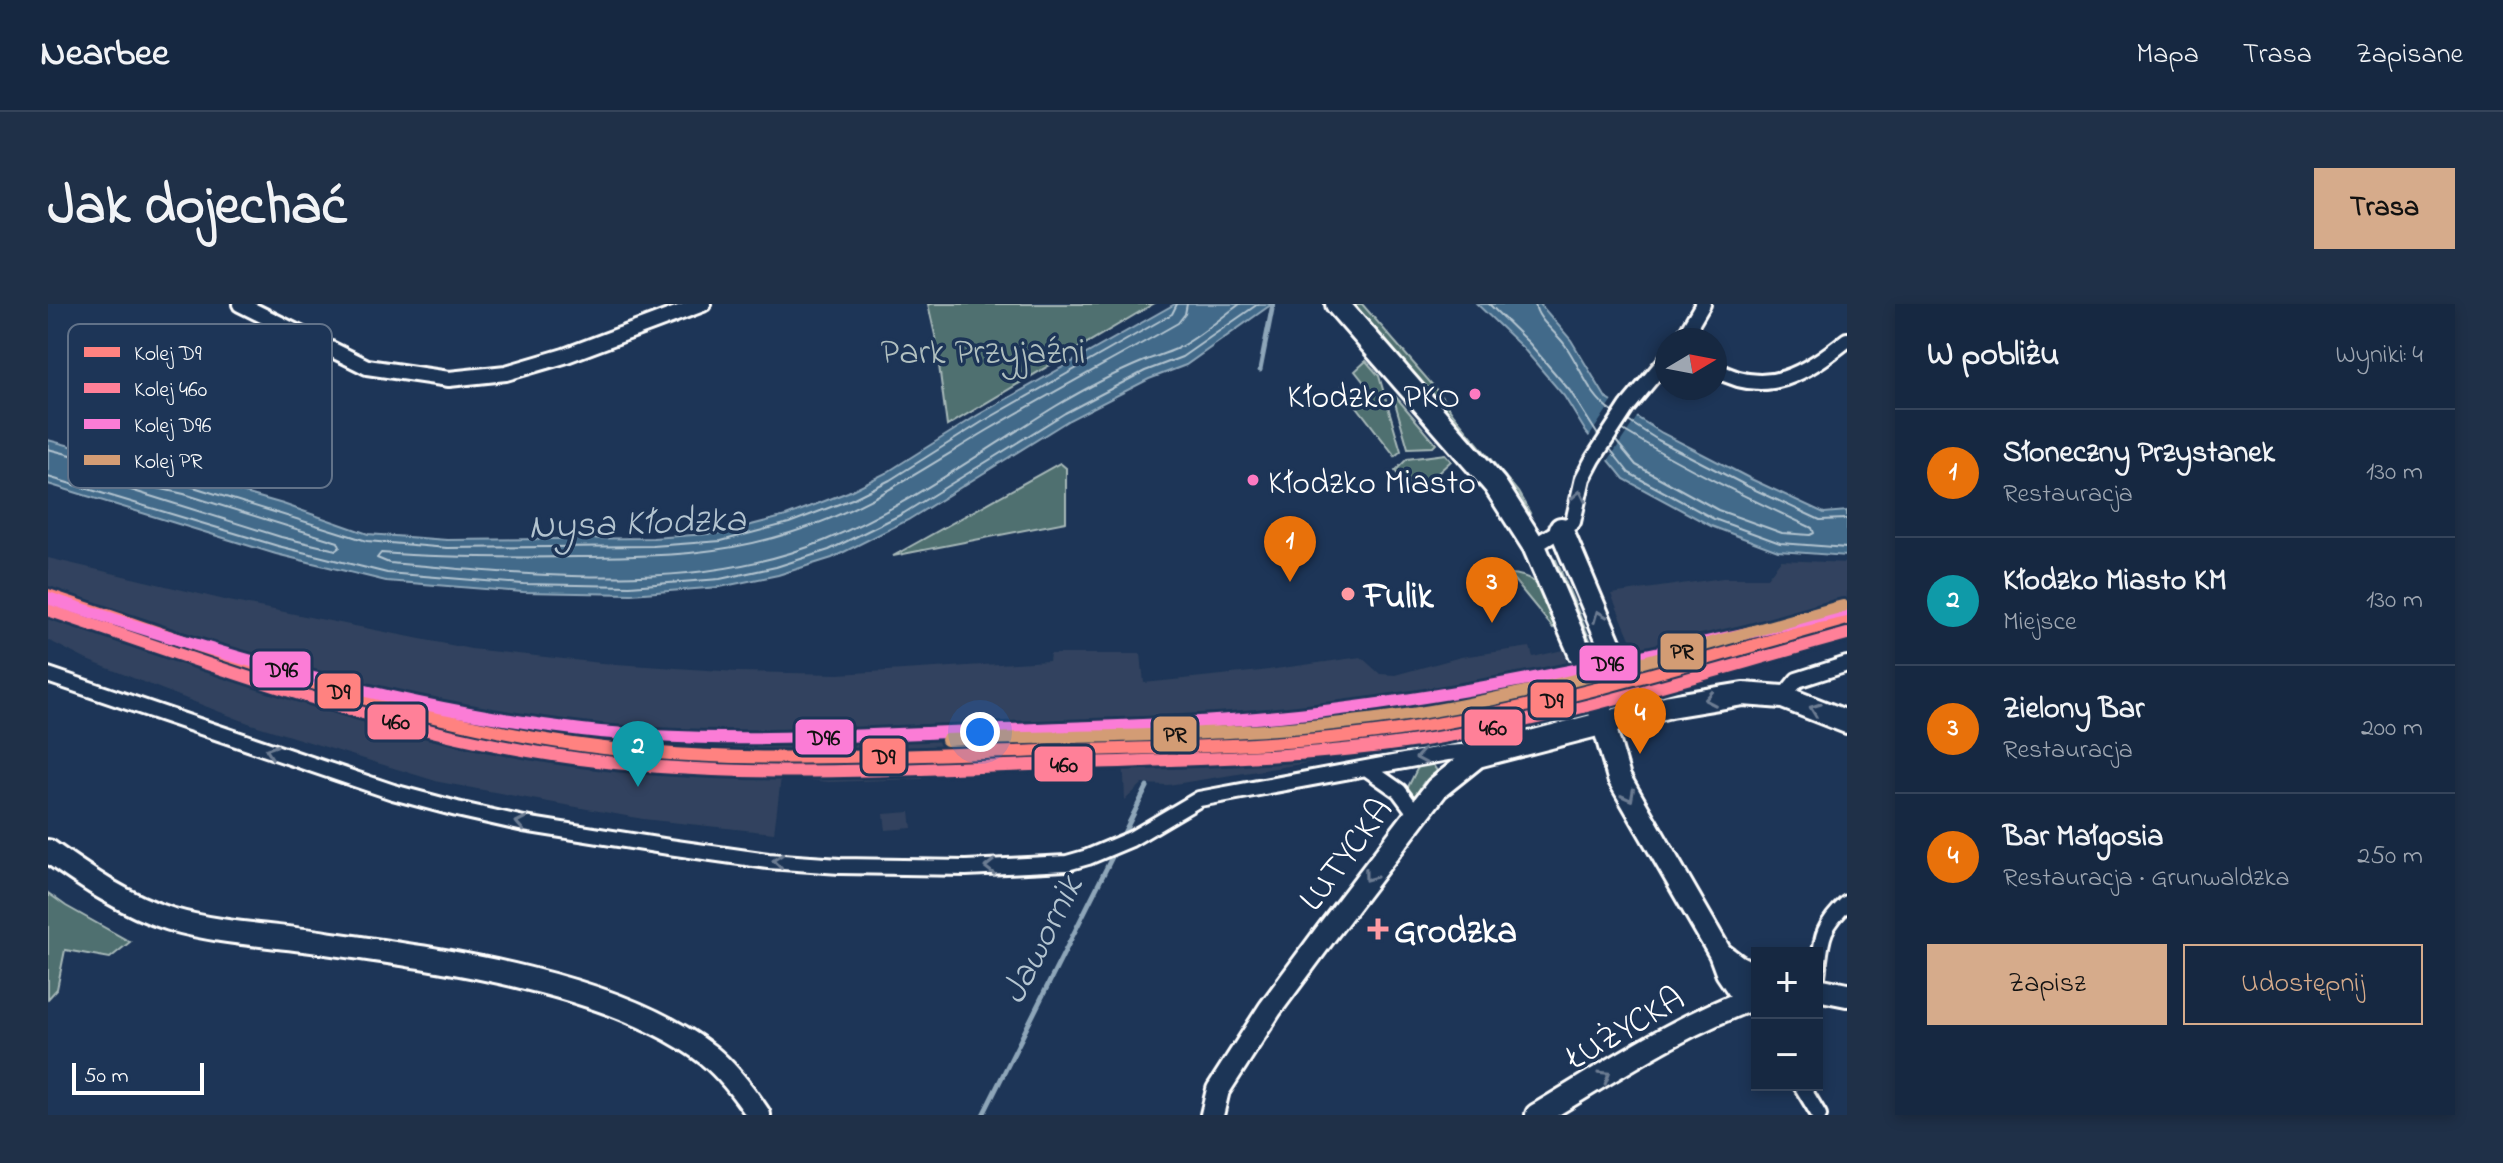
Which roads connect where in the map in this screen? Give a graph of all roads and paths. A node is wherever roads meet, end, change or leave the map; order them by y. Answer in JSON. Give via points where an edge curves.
{"nodes":[{"id":1,"x":240,"y":304,"type":"edge"},
{"id":2,"x":703,"y":304,"type":"edge"},
{"id":3,"x":1337,"y":304,"type":"edge"},
{"id":4,"x":1703,"y":304,"type":"edge"},
{"id":5,"x":280,"y":324,"type":"edge"},
{"id":6,"x":1689,"y":328,"type":"edge"},
{"id":7,"x":1847,"y":340,"type":"edge"},
{"id":8,"x":332,"y":350,"type":"edge"},
{"id":9,"x":1655,"y":373,"type":"edge"},
{"id":10,"x":1727,"y":376,"type":"edge"},
{"id":11,"x":1561,"y":529,"type":"junction"},
{"id":12,"x":1534,"y":546,"type":"junction"},
{"id":13,"x":1847,"y":664,"type":"edge"},
{"id":14,"x":48,"y":675,"type":"edge"},
{"id":15,"x":1783,"y":697,"type":"junction"},
{"id":16,"x":1639,"y":714,"type":"junction"},
{"id":17,"x":1847,"y":722,"type":"edge"},
{"id":18,"x":1604,"y":723,"type":"junction"},
{"id":19,"x":1477,"y":756,"type":"junction"},
{"id":20,"x":1366,"y":768,"type":"junction"},
{"id":21,"x":1416,"y":814,"type":"junction"},
{"id":22,"x":48,"y":851,"type":"edge"},
{"id":23,"x":1847,"y":903,"type":"edge"},
{"id":24,"x":1821,"y":947,"type":"edge"},
{"id":25,"x":1720,"y":953,"type":"junction"},
{"id":26,"x":1751,"y":973,"type":"edge"},
{"id":27,"x":1823,"y":990,"type":"edge"},
{"id":28,"x":1847,"y":995,"type":"edge"},
{"id":29,"x":1751,"y":1002,"type":"edge"},
{"id":30,"x":1751,"y":1005,"type":"edge"},
{"id":31,"x":1805,"y":1091,"type":"edge"},
{"id":32,"x":759,"y":1115,"type":"edge"},
{"id":33,"x":1212,"y":1115,"type":"edge"},
{"id":34,"x":1537,"y":1115,"type":"edge"},
{"id":35,"x":1819,"y":1115,"type":"edge"}],
"edges":[{"from":1,"to":5,"type":"street"},
{"from":2,"to":8,"type":"street","via":[[506,373],[449,379],[367,367]]},
{"from":3,"to":12,"type":"main road","via":[[1495,485]]},
{"from":4,"to":6,"type":"street"},
{"from":7,"to":10,"type":"street","via":[[1782,380],[1751,384]]},
{"from":11,"to":9,"type":"street","one_way":true,"via":[[1573,522],[1593,459]]},
{"from":11,"to":12,"type":"street"},
{"from":16,"to":11,"type":"main road","one_way":true},
{"from":12,"to":18,"type":"main road","via":[[1590,676]]},
{"from":13,"to":15,"type":"street","via":[[1797,680]]},
{"from":20,"to":14,"type":"street","one_way":true,"via":[[1199,799],[1131,839],[1067,863],[980,868],[768,861],[524,824],[393,792]]},
{"from":15,"to":16,"type":"main road","name":"LUTYCKA","one_way":true,"via":[[1743,694]]},
{"from":17,"to":15,"type":"main road","name":"LUTYCKA","one_way":true},
{"from":16,"to":18,"type":"main road","name":"LUTYCKA"},
{"from":18,"to":19,"type":"main road","name":"LUTYCKA"},
{"from":18,"to":25,"type":"main road","one_way":true,"via":[[1619,778]]},
{"from":19,"to":20,"type":"street","one_way":true,"via":[[1447,753]]},
{"from":19,"to":21,"type":"main road","name":"LUTYCKA","via":[[1437,788]]},
{"from":20,"to":21,"type":"street","via":[[1399,791]]},
{"from":21,"to":33,"type":"main road","name":"LUTYCKA","one_way":true,"via":[[1270,1009],[1218,1090]]},
{"from":22,"to":32,"type":"main road","via":[[115,895],[168,919],[424,958],[588,996],[677,1033],[710,1057]]},
{"from":23,"to":24,"type":"street","via":[[1829,919]]},
{"from":25,"to":26,"type":"main road"},
{"from":25,"to":29,"type":"main road","via":[[1727,972]]},
{"from":27,"to":28,"type":"main road"},
{"from":34,"to":30,"type":"main road","name":"ŁUŻYCKA","one_way":true,"via":[[1673,1036]]},
{"from":31,"to":35,"type":"street"}]}
